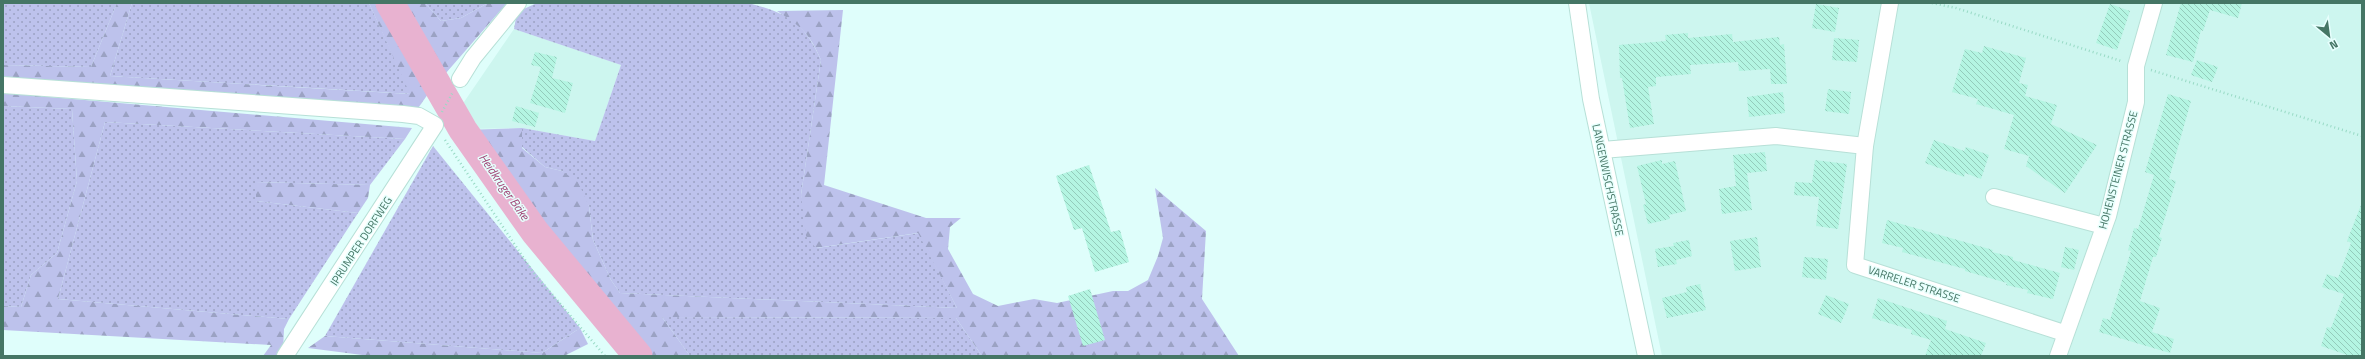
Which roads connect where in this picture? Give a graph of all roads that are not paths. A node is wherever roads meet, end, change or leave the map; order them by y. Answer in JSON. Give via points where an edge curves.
{"nodes":[{"id":1,"x":518,"y":3,"type":"edge"},
{"id":2,"x":1577,"y":3,"type":"edge"},
{"id":3,"x":1890,"y":3,"type":"edge"},
{"id":4,"x":2154,"y":3,"type":"edge"},
{"id":5,"x":460,"y":79,"type":"road end"},
{"id":6,"x":3,"y":85,"type":"edge"},
{"id":7,"x":1865,"y":146,"type":"junction"},
{"id":8,"x":1602,"y":150,"type":"junction"},
{"id":9,"x":1994,"y":197,"type":"dead end"},
{"id":10,"x":2104,"y":226,"type":"junction"},
{"id":11,"x":2064,"y":333,"type":"junction"},
{"id":12,"x":285,"y":356,"type":"edge"},
{"id":13,"x":1646,"y":356,"type":"edge"},
{"id":14,"x":2058,"y":356,"type":"edge"}],
"edges":[{"from":1,"to":5,"type":"street","via":[[473,58]]},
{"from":2,"to":8,"type":"street","name":"LANGENWISCHSTRASSE","via":[[1590,92]]},
{"from":3,"to":7,"type":"street","name":"VARRELER STRASSE"},
{"from":4,"to":10,"type":"street","name":"HOHENSTEINER STRASSE","via":[[2136,66],[2136,102]]},
{"from":6,"to":12,"type":"street","name":"IPRUMPER DORFWEG","via":[[403,114],[437,121]]},
{"from":7,"to":8,"type":"street","via":[[1776,136]]},
{"from":7,"to":11,"type":"street","name":"VARRELER STRASSE","via":[[1855,265]]},
{"from":8,"to":13,"type":"street","name":"LANGENWISCHSTRASSE"},
{"from":9,"to":10,"type":"street"},
{"from":10,"to":11,"type":"street","name":"HOHENSTEINER STRASSE"},
{"from":11,"to":14,"type":"street","name":"HOHENSTEINER STRASSE"}]}
